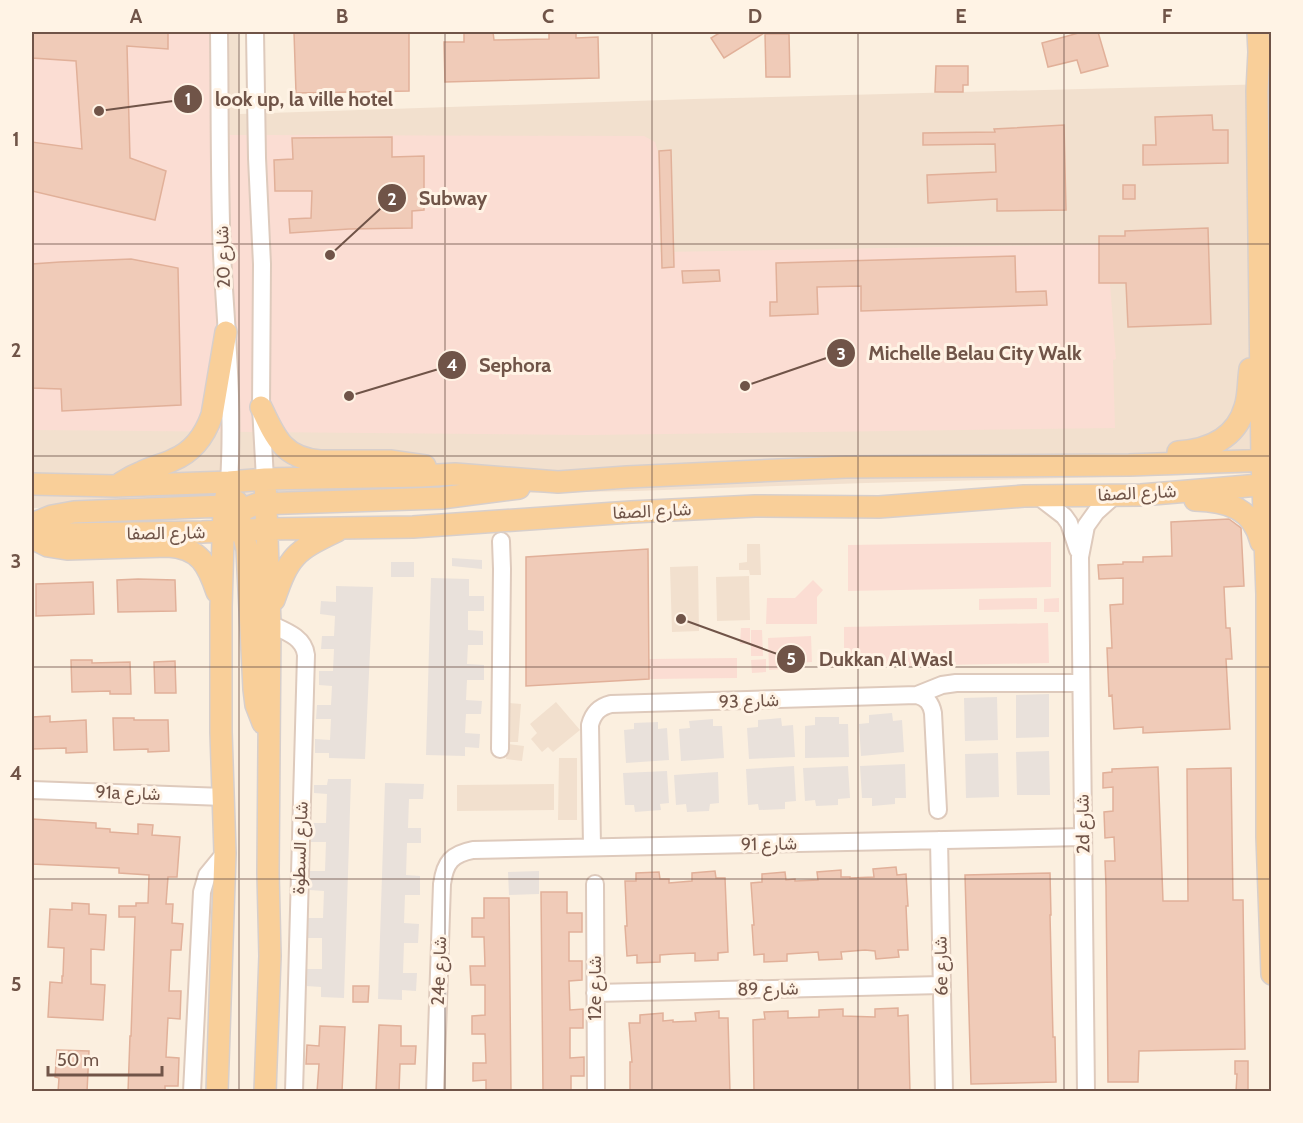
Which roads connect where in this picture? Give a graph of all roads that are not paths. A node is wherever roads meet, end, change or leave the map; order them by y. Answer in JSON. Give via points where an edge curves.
{"nodes":[{"id":1,"x":219,"y":32,"type":"edge"},
{"id":2,"x":255,"y":32,"type":"edge"},
{"id":3,"x":1258,"y":32,"type":"edge"},
{"id":4,"x":1260,"y":316,"type":"junction"},
{"id":5,"x":226,"y":332,"type":"junction"},
{"id":6,"x":261,"y":407,"type":"junction"},
{"id":7,"x":1129,"y":465,"type":"junction"},
{"id":8,"x":1268,"y":472,"type":"edge"},
{"id":9,"x":455,"y":474,"type":"junction"},
{"id":10,"x":265,"y":480,"type":"junction"},
{"id":11,"x":201,"y":482,"type":"junction"},
{"id":12,"x":229,"y":482,"type":"junction"},
{"id":13,"x":558,"y":482,"type":"junction"},
{"id":14,"x":32,"y":484,"type":"edge"},
{"id":15,"x":115,"y":486,"type":"junction"},
{"id":16,"x":1115,"y":495,"type":"junction"},
{"id":17,"x":1141,"y":495,"type":"junction"},
{"id":18,"x":1038,"y":496,"type":"junction"},
{"id":19,"x":266,"y":502,"type":"junction"},
{"id":20,"x":289,"y":502,"type":"junction"},
{"id":21,"x":201,"y":507,"type":"junction"},
{"id":22,"x":233,"y":517,"type":"junction"},
{"id":23,"x":32,"y":524,"type":"edge"},
{"id":24,"x":290,"y":528,"type":"junction"},
{"id":25,"x":342,"y":528,"type":"junction"},
{"id":26,"x":267,"y":529,"type":"junction"},
{"id":27,"x":32,"y":532,"type":"edge"},
{"id":28,"x":32,"y":538,"type":"edge"},
{"id":29,"x":501,"y":542,"type":"dead end"},
{"id":30,"x":223,"y":557,"type":"junction"},
{"id":31,"x":1080,"y":557,"type":"junction"},
{"id":32,"x":248,"y":559,"type":"junction"},
{"id":33,"x":1265,"y":561,"type":"junction"},
{"id":34,"x":221,"y":607,"type":"junction"},
{"id":35,"x":270,"y":624,"type":"junction"},
{"id":36,"x":1081,"y":683,"type":"junction"},
{"id":37,"x":917,"y":695,"type":"junction"},
{"id":38,"x":269,"y":735,"type":"junction"},
{"id":39,"x":500,"y":749,"type":"dead end"},
{"id":40,"x":32,"y":790,"type":"edge"},
{"id":41,"x":224,"y":797,"type":"junction"},
{"id":42,"x":938,"y":810,"type":"dead end"},
{"id":43,"x":1083,"y":837,"type":"junction"},
{"id":44,"x":939,"y":840,"type":"junction"},
{"id":45,"x":592,"y":846,"type":"junction"},
{"id":46,"x":225,"y":853,"type":"junction"},
{"id":47,"x":455,"y":855,"type":"joint"},
{"id":48,"x":595,"y":884,"type":"dead end"},
{"id":49,"x":1272,"y":974,"type":"edge"},
{"id":50,"x":942,"y":986,"type":"junction"},
{"id":51,"x":595,"y":993,"type":"junction"},
{"id":52,"x":266,"y":1068,"type":"junction"},
{"id":53,"x":192,"y":1092,"type":"edge"},
{"id":54,"x":217,"y":1092,"type":"edge"},
{"id":55,"x":265,"y":1092,"type":"edge"},
{"id":56,"x":283,"y":1092,"type":"edge"},
{"id":57,"x":294,"y":1092,"type":"edge"},
{"id":58,"x":435,"y":1092,"type":"edge"},
{"id":59,"x":596,"y":1092,"type":"edge"},
{"id":60,"x":944,"y":1092,"type":"edge"},
{"id":61,"x":1086,"y":1092,"type":"edge"}],
"edges":[{"from":1,"to":5,"type":"street","name":"شارع 20"},
{"from":2,"to":6,"type":"street","via":[[262,264]]},
{"from":3,"to":4,"type":"main road"},
{"from":4,"to":7,"type":"main road","via":[[1245,407],[1236,425],[1223,439],[1202,449],[1147,454]]},
{"from":4,"to":8,"type":"main road"},
{"from":5,"to":12,"type":"street","name":"شارع 20"},
{"from":5,"to":15,"type":"main road","via":[[213,415],[202,437],[174,460],[139,472]]},
{"from":6,"to":9,"type":"main road","via":[[277,440],[308,460],[407,463]]},
{"from":6,"to":10,"type":"street"},
{"from":7,"to":8,"type":"main road","name":"شارع الصفا"},
{"from":7,"to":13,"type":"main road","name":"شارع الصفا","via":[[846,467]]},
{"from":8,"to":17,"type":"main road","name":"شارع الصفا"},
{"from":8,"to":33,"type":"main road"},
{"from":9,"to":10,"type":"main road","name":"شارع الصفا"},
{"from":9,"to":13,"type":"main road","name":"شارع الصفا"},
{"from":10,"to":12,"type":"main road","name":"شارع الصفا"},
{"from":10,"to":19,"type":"main road","name":"شارع السطوة"},
{"from":10,"to":22,"type":"main road"},
{"from":11,"to":12,"type":"main road","name":"شارع الصفا"},
{"from":11,"to":15,"type":"main road","name":"شارع الصفا"},
{"from":11,"to":21,"type":"main road","via":[[208,498]]},
{"from":12,"to":22,"type":"main road"},
{"from":13,"to":20,"type":"main road","via":[[441,498]]},
{"from":14,"to":15,"type":"main road","name":"شارع الصفا"},
{"from":16,"to":17,"type":"main road","name":"شارع الصفا"},
{"from":16,"to":18,"type":"main road","name":"شارع الصفا"},
{"from":16,"to":31,"type":"street","name":"2d شارع","via":[[1086,526]]},
{"from":17,"to":33,"type":"main road","via":[[1165,500],[1210,500],[1234,507],[1253,523]]},
{"from":18,"to":25,"type":"main road","name":"شارع الصفا","via":[[879,507],[755,506]]},
{"from":18,"to":31,"type":"street","name":"2d شارع","via":[[1069,523]]},
{"from":19,"to":20,"type":"main road"},
{"from":19,"to":22,"type":"main road","via":[[247,507]]},
{"from":19,"to":26,"type":"main road","name":"شارع السطوة"},
{"from":20,"to":24,"type":"main road","via":[[278,516],[284,527]]},
{"from":21,"to":22,"type":"main road"},
{"from":21,"to":23,"type":"main road","via":[[74,512]]},
{"from":22,"to":26,"type":"main road","name":"شارع الصفا"},
{"from":22,"to":27,"type":"main road","name":"شارع الصفا","via":[[62,534]]},
{"from":22,"to":30,"type":"main road"},
{"from":22,"to":32,"type":"main road"},
{"from":24,"to":25,"type":"main road","name":"شارع الصفا"},
{"from":24,"to":26,"type":"main road","name":"شارع الصفا"},
{"from":25,"to":35,"type":"main road","via":[[301,550],[288,565],[274,600]]},
{"from":26,"to":35,"type":"main road","name":"شارع السطوة"},
{"from":28,"to":34,"type":"main road","via":[[66,549],[168,546],[191,551],[208,568]]},
{"from":29,"to":39,"type":"street"},
{"from":30,"to":32,"type":"main road","via":[[236,548]]},
{"from":30,"to":34,"type":"main road"},
{"from":31,"to":36,"type":"street","name":"2d شارع"},
{"from":32,"to":38,"type":"main road","via":[[254,689],[261,721]]},
{"from":33,"to":49,"type":"main road"},
{"from":34,"to":41,"type":"main road"},
{"from":35,"to":38,"type":"main road","name":"شارع السطوة"},
{"from":35,"to":57,"type":"street","name":"شارع السطوة","via":[[302,643],[306,655]]},
{"from":36,"to":37,"type":"street","via":[[956,683]]},
{"from":36,"to":43,"type":"street","name":"2d شارع"},
{"from":37,"to":42,"type":"street","via":[[932,706]]},
{"from":37,"to":45,"type":"street","name":"شارع 93","via":[[603,706],[590,725]]},
{"from":38,"to":52,"type":"main road","name":"شارع السطوة"},
{"from":40,"to":41,"type":"street","name":"91a شارع"},
{"from":41,"to":46,"type":"main road"},
{"from":43,"to":44,"type":"street","name":"شارع 91"},
{"from":43,"to":61,"type":"street","name":"2d شارع"},
{"from":44,"to":45,"type":"street","name":"شارع 91"},
{"from":44,"to":50,"type":"street","name":"6e شارع"},
{"from":45,"to":47,"type":"street","name":"شارع 91","via":[[473,850]]},
{"from":46,"to":53,"type":"street","via":[[207,875],[202,892]]},
{"from":46,"to":54,"type":"main road"},
{"from":47,"to":58,"type":"street","name":"24e شارع","via":[[443,873],[442,884]]},
{"from":48,"to":51,"type":"street","name":"12e شارع"},
{"from":50,"to":51,"type":"street","name":"شارع 89"},
{"from":50,"to":60,"type":"street","name":"6e شارع"},
{"from":51,"to":59,"type":"street","name":"12e شارع"},
{"from":52,"to":55,"type":"main road","name":"شارع السطوة"},
{"from":52,"to":56,"type":"main road"}]}
